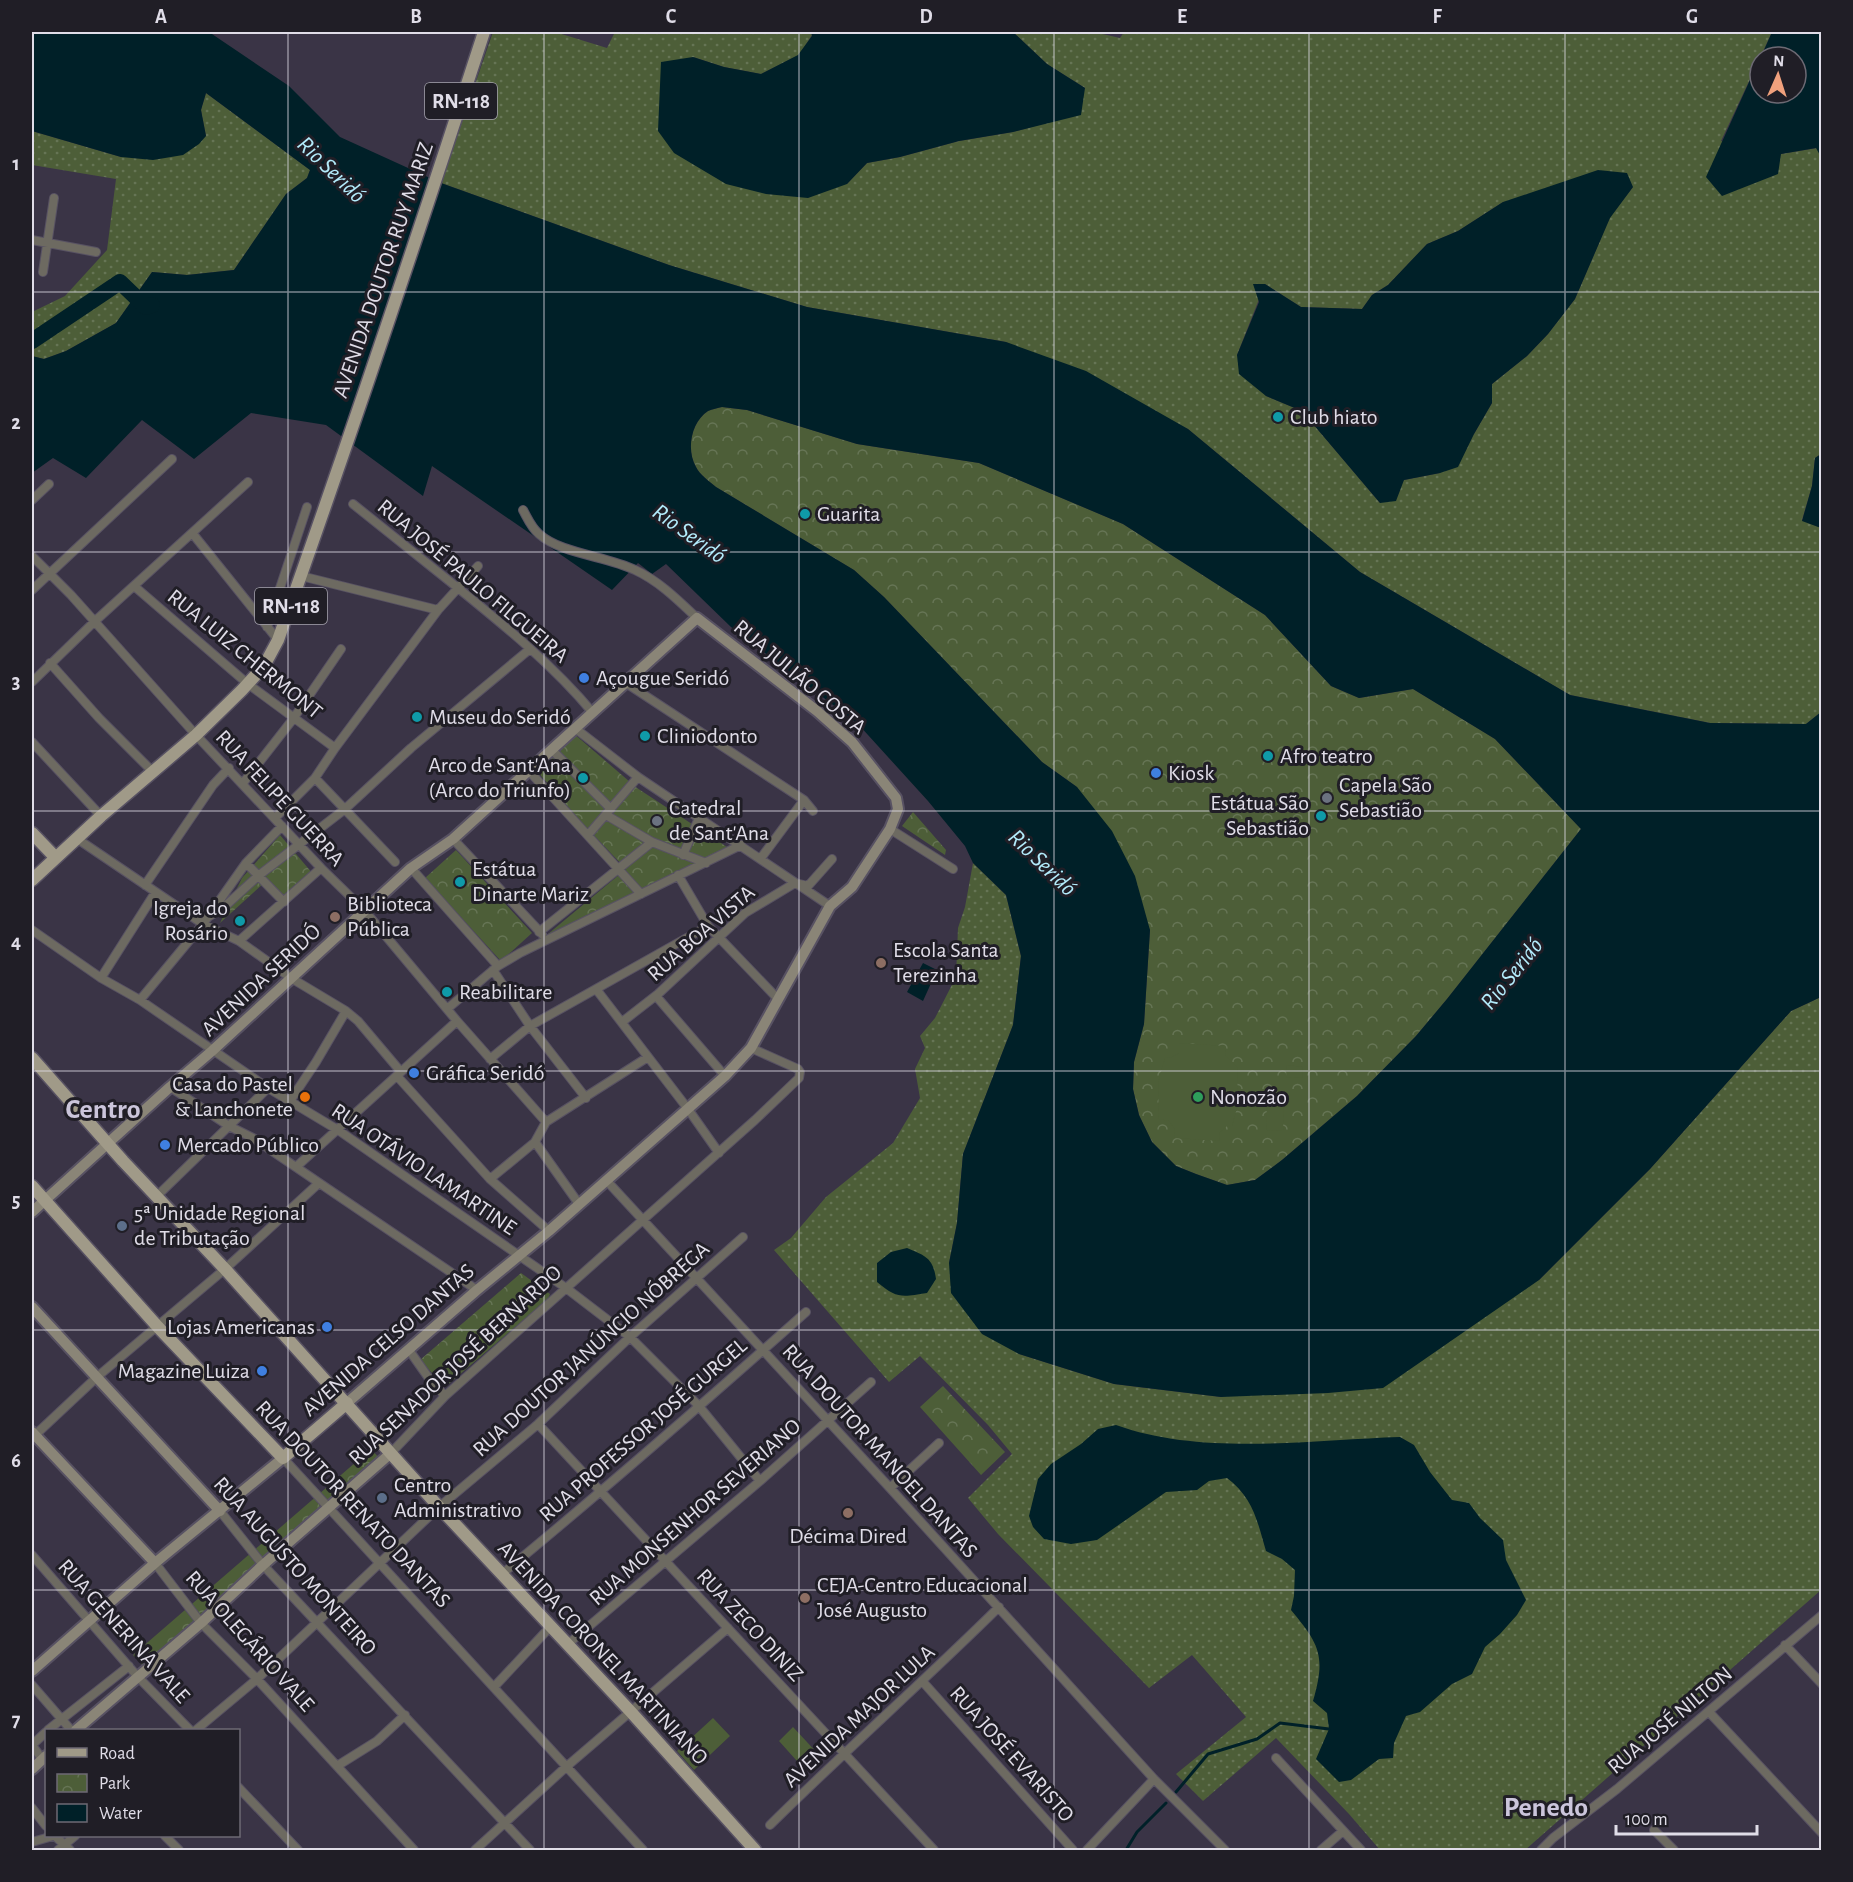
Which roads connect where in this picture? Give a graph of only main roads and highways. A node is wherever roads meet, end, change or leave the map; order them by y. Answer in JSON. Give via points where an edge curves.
{"nodes":[{"id":1,"x":484,"y":32,"type":"edge"},
{"id":2,"x":698,"y":618,"type":"joint"},
{"id":3,"x":890,"y":829,"type":"joint"},
{"id":4,"x":32,"y":833,"type":"edge"},
{"id":5,"x":55,"y":857,"type":"junction"},
{"id":6,"x":32,"y":880,"type":"edge"},
{"id":7,"x":32,"y":1058,"type":"edge"},
{"id":8,"x":109,"y":1143,"type":"junction"},
{"id":9,"x":32,"y":1186,"type":"edge"},
{"id":10,"x":44,"y":1200,"type":"junction"},
{"id":11,"x":32,"y":1212,"type":"edge"},
{"id":12,"x":32,"y":1307,"type":"edge"},
{"id":13,"x":347,"y":1404,"type":"junction"},
{"id":14,"x":32,"y":1435,"type":"edge"},
{"id":15,"x":391,"y":1453,"type":"junction"},
{"id":16,"x":283,"y":1458,"type":"junction"},
{"id":17,"x":220,"y":1511,"type":"junction"},
{"id":18,"x":155,"y":1563,"type":"junction"},
{"id":19,"x":32,"y":1671,"type":"edge"},
{"id":20,"x":78,"y":1729,"type":"edge"},
{"id":21,"x":44,"y":1758,"type":"edge"},
{"id":22,"x":32,"y":1769,"type":"edge"},
{"id":23,"x":755,"y":1851,"type":"edge"}],
"edges":[{"from":1,"to":5,"type":"main road","name":"AVENIDA DOUTOR RUY MARIZ","number":"RN-118","via":[[278,640],[264,666],[196,735]]},
{"from":2,"to":3,"type":"main road","name":"RUA JULIÃO COSTA","via":[[852,742],[896,798],[898,809]]},
{"from":2,"to":8,"type":"main road","name":"AVENIDA SERIDÓ","via":[[453,839],[411,868]]},
{"from":3,"to":13,"type":"main road","name":"AVENIDA CELSO DANTAS","via":[[852,887],[830,906],[751,1048],[725,1076]]},
{"from":4,"to":5,"type":"main road"},
{"from":5,"to":6,"type":"main road","number":"RN-118"},
{"from":7,"to":8,"type":"main road","name":"AVENIDA CORONEL MARTINIANO"},
{"from":8,"to":10,"type":"main road","name":"AVENIDA SERIDÓ"},
{"from":8,"to":13,"type":"main road","name":"AVENIDA CORONEL MARTINIANO"},
{"from":9,"to":10,"type":"main road","name":"RUA DOUTOR RENATO DANTAS"},
{"from":10,"to":11,"type":"main road","name":"AVENIDA SERIDÓ"},
{"from":10,"to":16,"type":"main road","name":"RUA DOUTOR RENATO DANTAS"},
{"from":12,"to":17,"type":"main road","name":"RUA AUGUSTO MONTEIRO"},
{"from":13,"to":15,"type":"main road","name":"AVENIDA CORONEL MARTINIANO"},
{"from":13,"to":16,"type":"main road","name":"AVENIDA CELSO DANTAS"},
{"from":14,"to":18,"type":"main road","name":"RUA OLEGÁRIO VALE"},
{"from":15,"to":20,"type":"main road","name":"RUA SENADOR JOSÉ BERNARDO"},
{"from":15,"to":23,"type":"main road","name":"AVENIDA CORONEL MARTINIANO"},
{"from":16,"to":17,"type":"main road","name":"AVENIDA CELSO DANTAS"},
{"from":17,"to":18,"type":"main road","name":"AVENIDA CELSO DANTAS"},
{"from":18,"to":19,"type":"main road","name":"AVENIDA CELSO DANTAS"},
{"from":21,"to":22,"type":"main road"}]}
